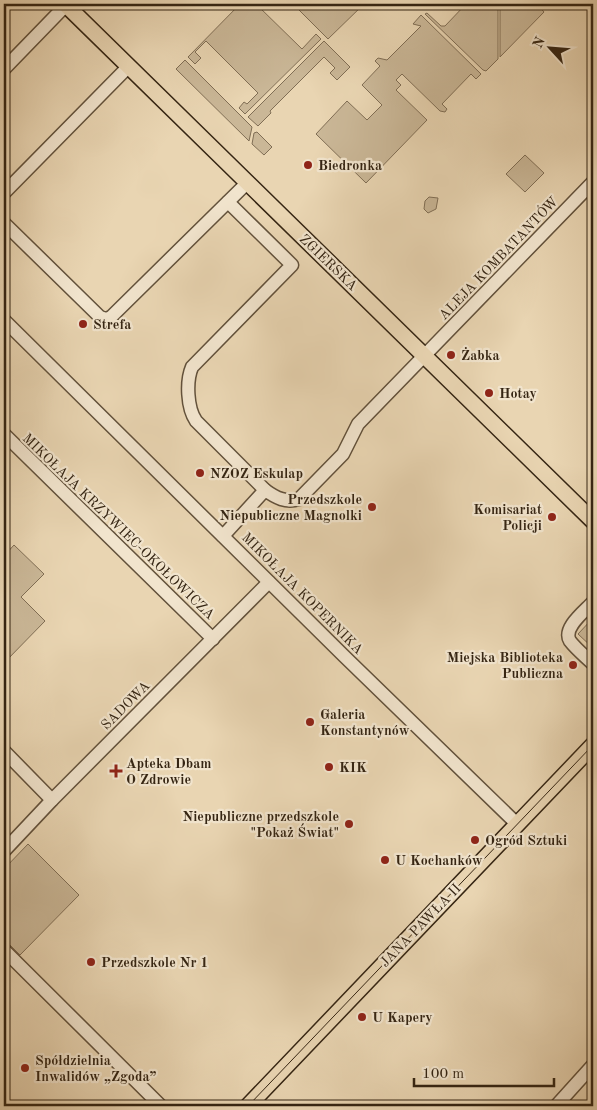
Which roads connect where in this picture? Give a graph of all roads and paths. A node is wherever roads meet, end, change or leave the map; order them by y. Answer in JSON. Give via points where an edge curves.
{"nodes":[{"id":1,"x":66,"y":4,"type":"edge"},
{"id":2,"x":129,"y":66,"type":"junction"},
{"id":3,"x":4,"y":69,"type":"edge"},
{"id":4,"x":248,"y":182,"type":"junction"},
{"id":5,"x":593,"y":182,"type":"edge"},
{"id":6,"x":4,"y":193,"type":"edge"},
{"id":7,"x":228,"y":202,"type":"junction"},
{"id":8,"x":4,"y":223,"type":"edge"},
{"id":9,"x":5,"y":325,"type":"edge"},
{"id":10,"x":424,"y":356,"type":"junction"},
{"id":11,"x":4,"y":434,"type":"edge"},
{"id":12,"x":266,"y":490,"type":"junction"},
{"id":13,"x":593,"y":521,"type":"edge"},
{"id":14,"x":223,"y":536,"type":"junction"},
{"id":15,"x":269,"y":582,"type":"junction"},
{"id":16,"x":593,"y":602,"type":"edge"},
{"id":17,"x":212,"y":639,"type":"junction"},
{"id":18,"x":593,"y":664,"type":"edge"},
{"id":19,"x":593,"y":745,"type":"edge"},
{"id":20,"x":4,"y":751,"type":"edge"},
{"id":21,"x":52,"y":800,"type":"junction"},
{"id":22,"x":517,"y":824,"type":"junction"},
{"id":23,"x":4,"y":850,"type":"edge"},
{"id":24,"x":4,"y":950,"type":"edge"},
{"id":25,"x":593,"y":1065,"type":"edge"},
{"id":26,"x":161,"y":1106,"type":"edge"},
{"id":27,"x":248,"y":1106,"type":"edge"},
{"id":28,"x":556,"y":1106,"type":"edge"}],
"edges":[{"from":1,"to":2,"type":"main road","name":"ZGIERSKA"},
{"from":1,"to":3,"type":"street"},
{"from":2,"to":4,"type":"main road","name":"ZGIERSKA"},
{"from":2,"to":6,"type":"street"},
{"from":4,"to":7,"type":"street"},
{"from":4,"to":10,"type":"main road","name":"ZGIERSKA"},
{"from":5,"to":10,"type":"street","name":"ALEJA KOMBATANTÓW"},
{"from":7,"to":8,"type":"street","via":[[106,319],[100,318]]},
{"from":7,"to":12,"type":"street","via":[[292,265],[192,367],[190,410],[192,416]]},
{"from":9,"to":14,"type":"street","name":"MIKOŁAJA KOPERNIKA"},
{"from":10,"to":12,"type":"street","name":"ALEJA KOMBATANTÓW","via":[[358,424],[343,454],[300,500],[280,499]]},
{"from":10,"to":13,"type":"main road","name":"ZGIERSKA"},
{"from":11,"to":17,"type":"street","name":"MIKOŁAJA KRZYWIEC-OKOŁOWICZA"},
{"from":12,"to":14,"type":"street"},
{"from":14,"to":15,"type":"street","name":"MIKOŁAJA KOPERNIKA"},
{"from":15,"to":17,"type":"street","name":"SADOWA"},
{"from":15,"to":22,"type":"street","name":"MIKOŁAJA KOPERNIKA"},
{"from":16,"to":18,"type":"street","via":[[572,624],[568,637]]},
{"from":17,"to":21,"type":"street","name":"SADOWA"},
{"from":19,"to":22,"type":"main road","name":"JANA PAWŁA II"},
{"from":20,"to":21,"type":"street"},
{"from":21,"to":23,"type":"street","name":"SADOWA"},
{"from":22,"to":27,"type":"main road","name":"JANA PAWŁA II"},
{"from":24,"to":26,"type":"street"},
{"from":25,"to":28,"type":"street"}]}
